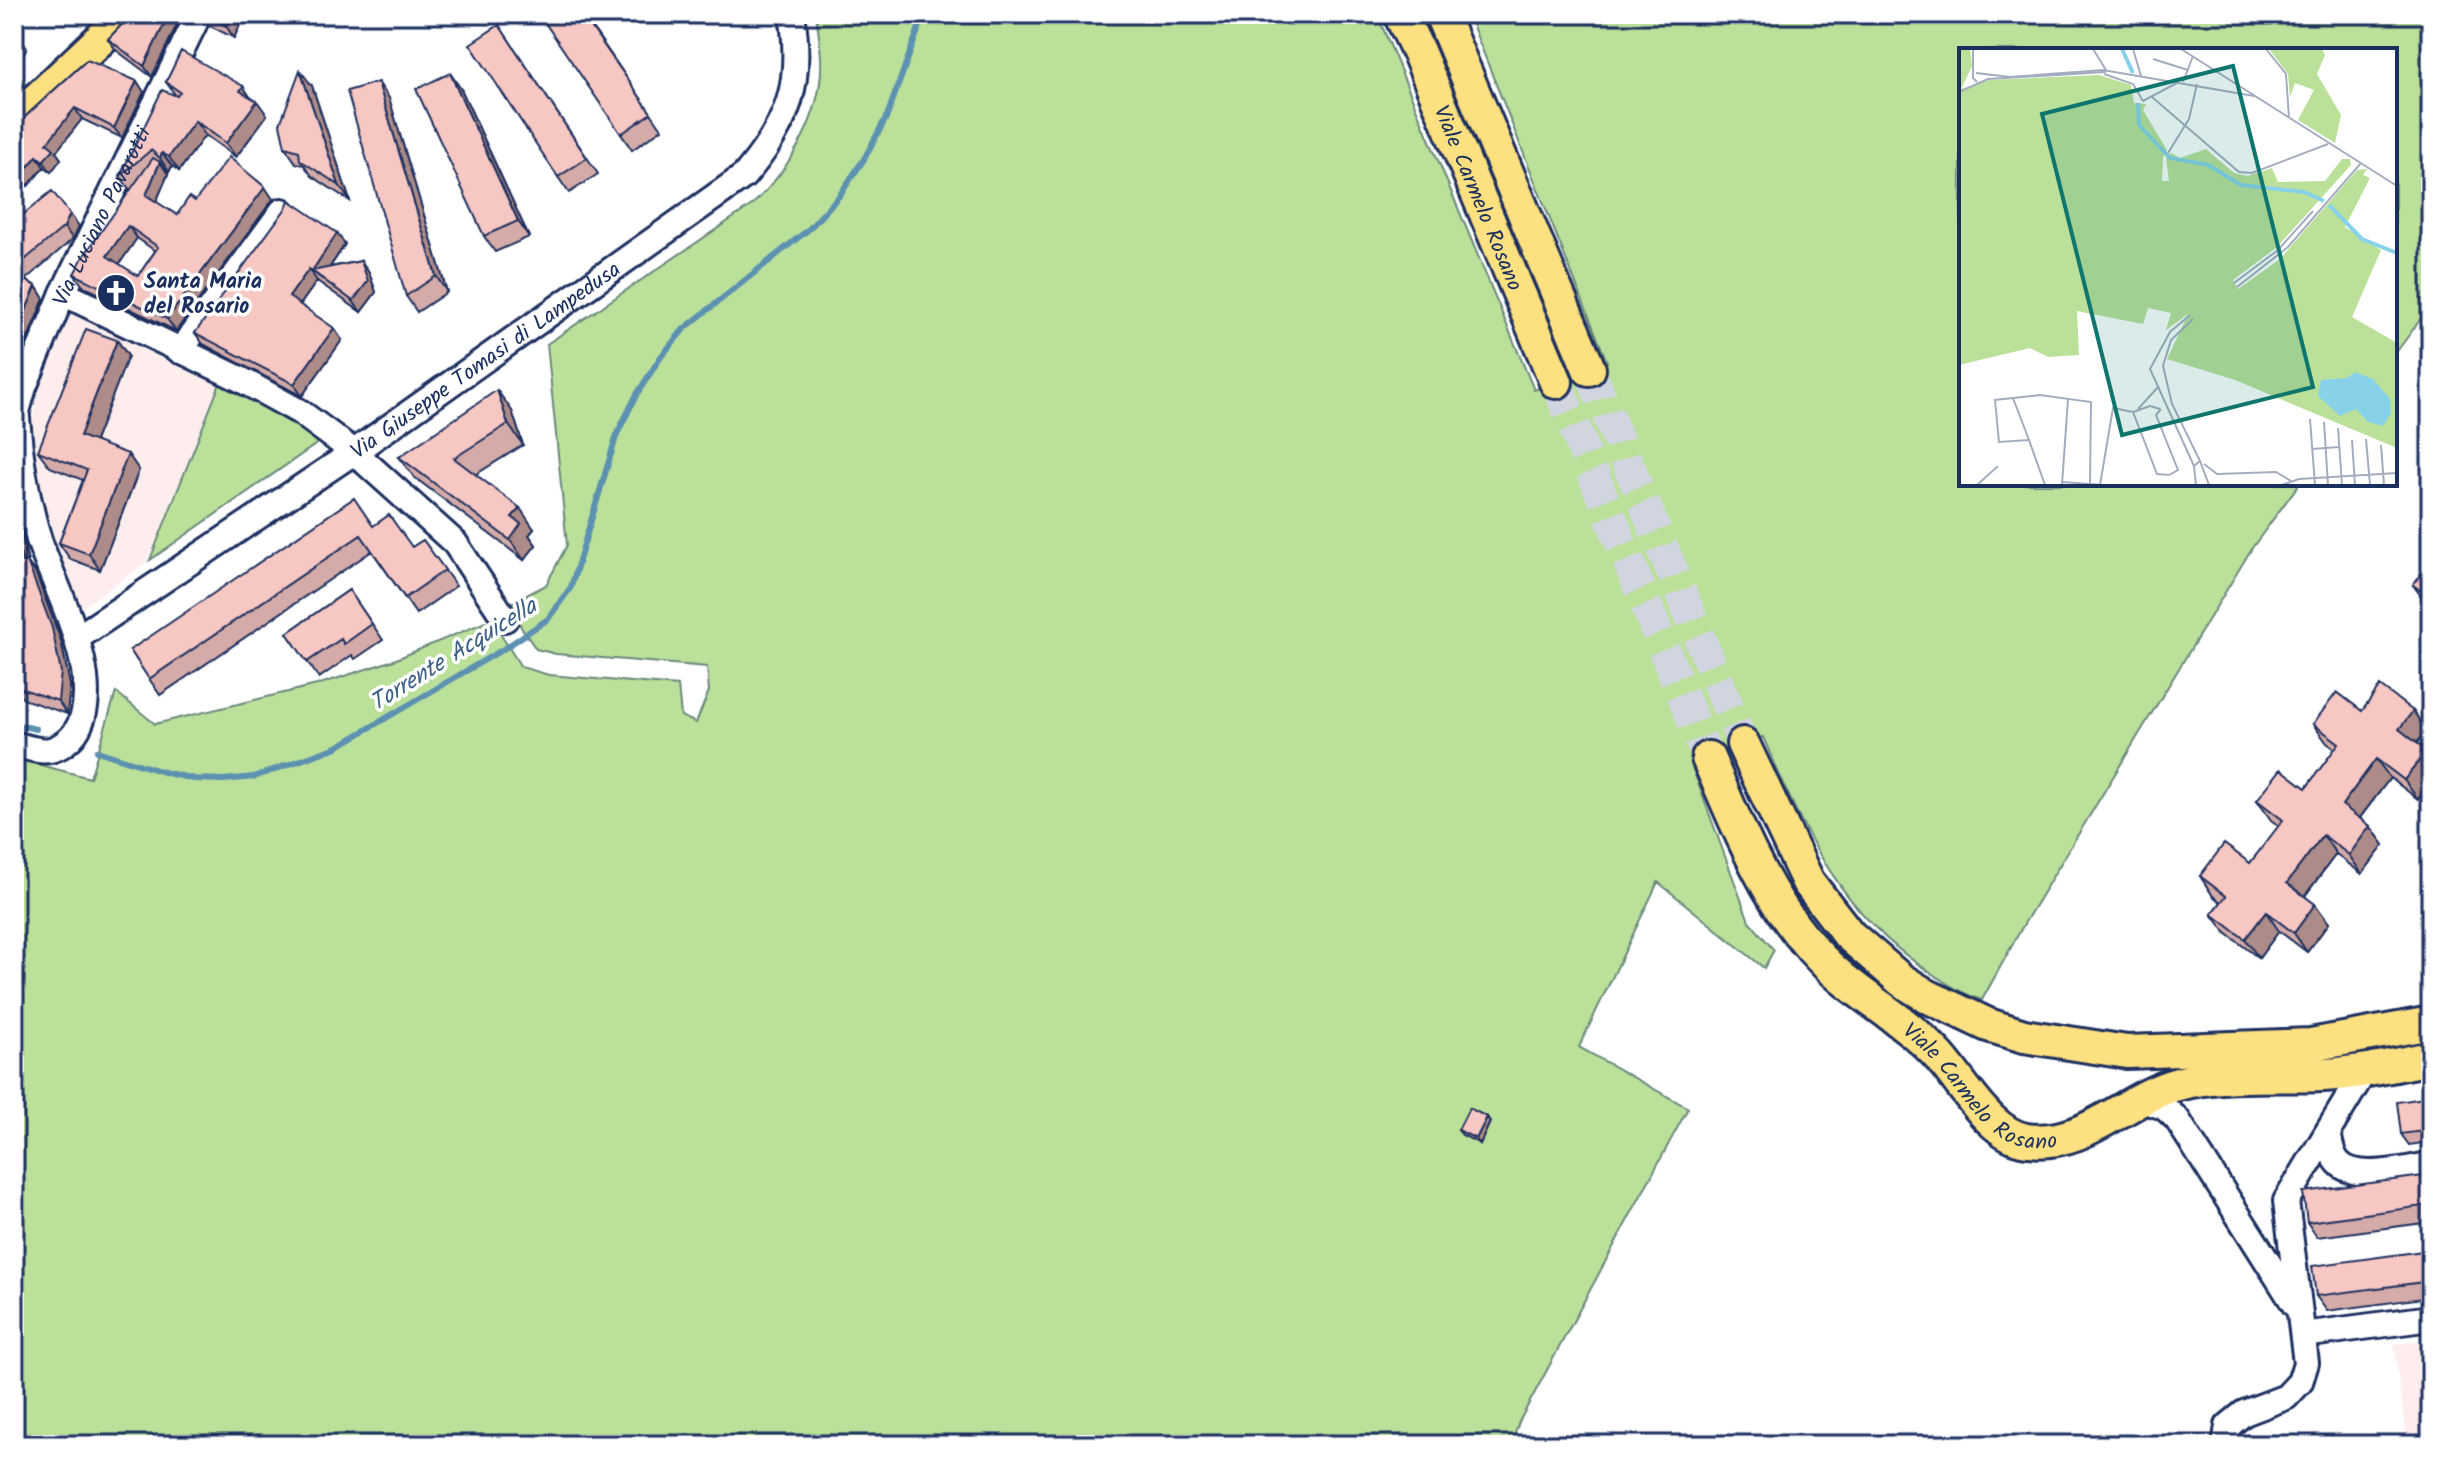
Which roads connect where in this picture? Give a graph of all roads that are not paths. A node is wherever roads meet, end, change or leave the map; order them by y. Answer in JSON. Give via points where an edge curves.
{"nodes":[{"id":1,"x":127,"y":14,"type":"edge"},
{"id":2,"x":199,"y":14,"type":"edge"},
{"id":3,"x":792,"y":14,"type":"edge"},
{"id":4,"x":1400,"y":14,"type":"edge"},
{"id":5,"x":1441,"y":14,"type":"edge"},
{"id":6,"x":14,"y":121,"type":"edge"},
{"id":7,"x":282,"y":211,"type":"edge"},
{"id":8,"x":63,"y":293,"type":"junction"},
{"id":9,"x":180,"y":351,"type":"junction"},
{"id":10,"x":1589,"y":369,"type":"tunnel mouth"},
{"id":11,"x":1556,"y":382,"type":"tunnel mouth"},
{"id":12,"x":19,"y":385,"type":"edge"},
{"id":13,"x":15,"y":420,"type":"edge"},
{"id":14,"x":354,"y":452,"type":"junction"},
{"id":15,"x":505,"y":619,"type":"dead end"},
{"id":16,"x":77,"y":638,"type":"junction"},
{"id":17,"x":14,"y":744,"type":"edge"},
{"id":18,"x":1743,"y":744,"type":"tunnel mouth"},
{"id":19,"x":1708,"y":758,"type":"tunnel mouth"},
{"id":20,"x":2431,"y":1023,"type":"edge"},
{"id":21,"x":2431,"y":1058,"type":"edge"},
{"id":22,"x":2365,"y":1070,"type":"junction"},
{"id":23,"x":2142,"y":1100,"type":"junction"},
{"id":24,"x":2328,"y":1132,"type":"junction"},
{"id":25,"x":2431,"y":1165,"type":"edge"},
{"id":26,"x":2286,"y":1201,"type":"junction"},
{"id":27,"x":2250,"y":1233,"type":"junction"},
{"id":28,"x":2431,"y":1318,"type":"edge"},
{"id":29,"x":2302,"y":1324,"type":"junction"},
{"id":30,"x":2225,"y":1445,"type":"edge"}],
"edges":[{"from":1,"to":6,"type":"main road"},
{"from":2,"to":8,"type":"street","name":"Via Luciano Pavarotti"},
{"from":3,"to":14,"type":"street","name":"Via Giuseppe Tomasi di Lampedusa","via":[[794,87],[769,146],[744,176]]},
{"from":4,"to":11,"type":"main road","name":"Viale Carmelo Rosano"},
{"from":5,"to":10,"type":"main road","name":"Viale Carmelo Rosano"},
{"from":7,"to":9,"type":"street"},
{"from":8,"to":9,"type":"street"},
{"from":8,"to":12,"type":"street","name":"Via Luciano Pavarotti"},
{"from":9,"to":14,"type":"street","via":[[300,412]]},
{"from":12,"to":13,"type":"street","name":"Via Luciano Pavarotti"},
{"from":13,"to":16,"type":"street","name":"Via Luciano Pavarotti","via":[[40,543]]},
{"from":14,"to":15,"type":"street","via":[[455,543]]},
{"from":14,"to":16,"type":"street","name":"Via Giuseppe Tomasi di Lampedusa"},
{"from":16,"to":17,"type":"street","name":"Via Luciano Pavarotti","via":[[86,712],[72,737],[52,750]]},
{"from":18,"to":20,"type":"main road","name":"Viale Carmelo Rosano","via":[[1795,857],[1849,935],[1901,980],[1976,1020],[2024,1036],[2127,1052],[2311,1045]]},
{"from":19,"to":23,"type":"main road","name":"Viale Carmelo Rosano","via":[[1760,875],[1794,927],[1842,978],[1928,1044],[2000,1130],[2025,1140],[2065,1138]]},
{"from":21,"to":22,"type":"main road","name":"Viale Carmelo Rosano"},
{"from":22,"to":23,"type":"main road","name":"Viale Carmelo Rosano","via":[[2201,1079]]},
{"from":22,"to":24,"type":"street"},
{"from":23,"to":27,"type":"street","via":[[2164,1107],[2177,1119]]},
{"from":24,"to":25,"type":"street","via":[[2332,1151],[2349,1171]]},
{"from":24,"to":26,"type":"street"},
{"from":26,"to":27,"type":"street","via":[[2272,1228]]},
{"from":26,"to":29,"type":"street"},
{"from":27,"to":29,"type":"street"},
{"from":28,"to":29,"type":"street"},
{"from":29,"to":30,"type":"street","via":[[2306,1363],[2300,1382],[2286,1397],[2244,1413],[2228,1426]]}]}
